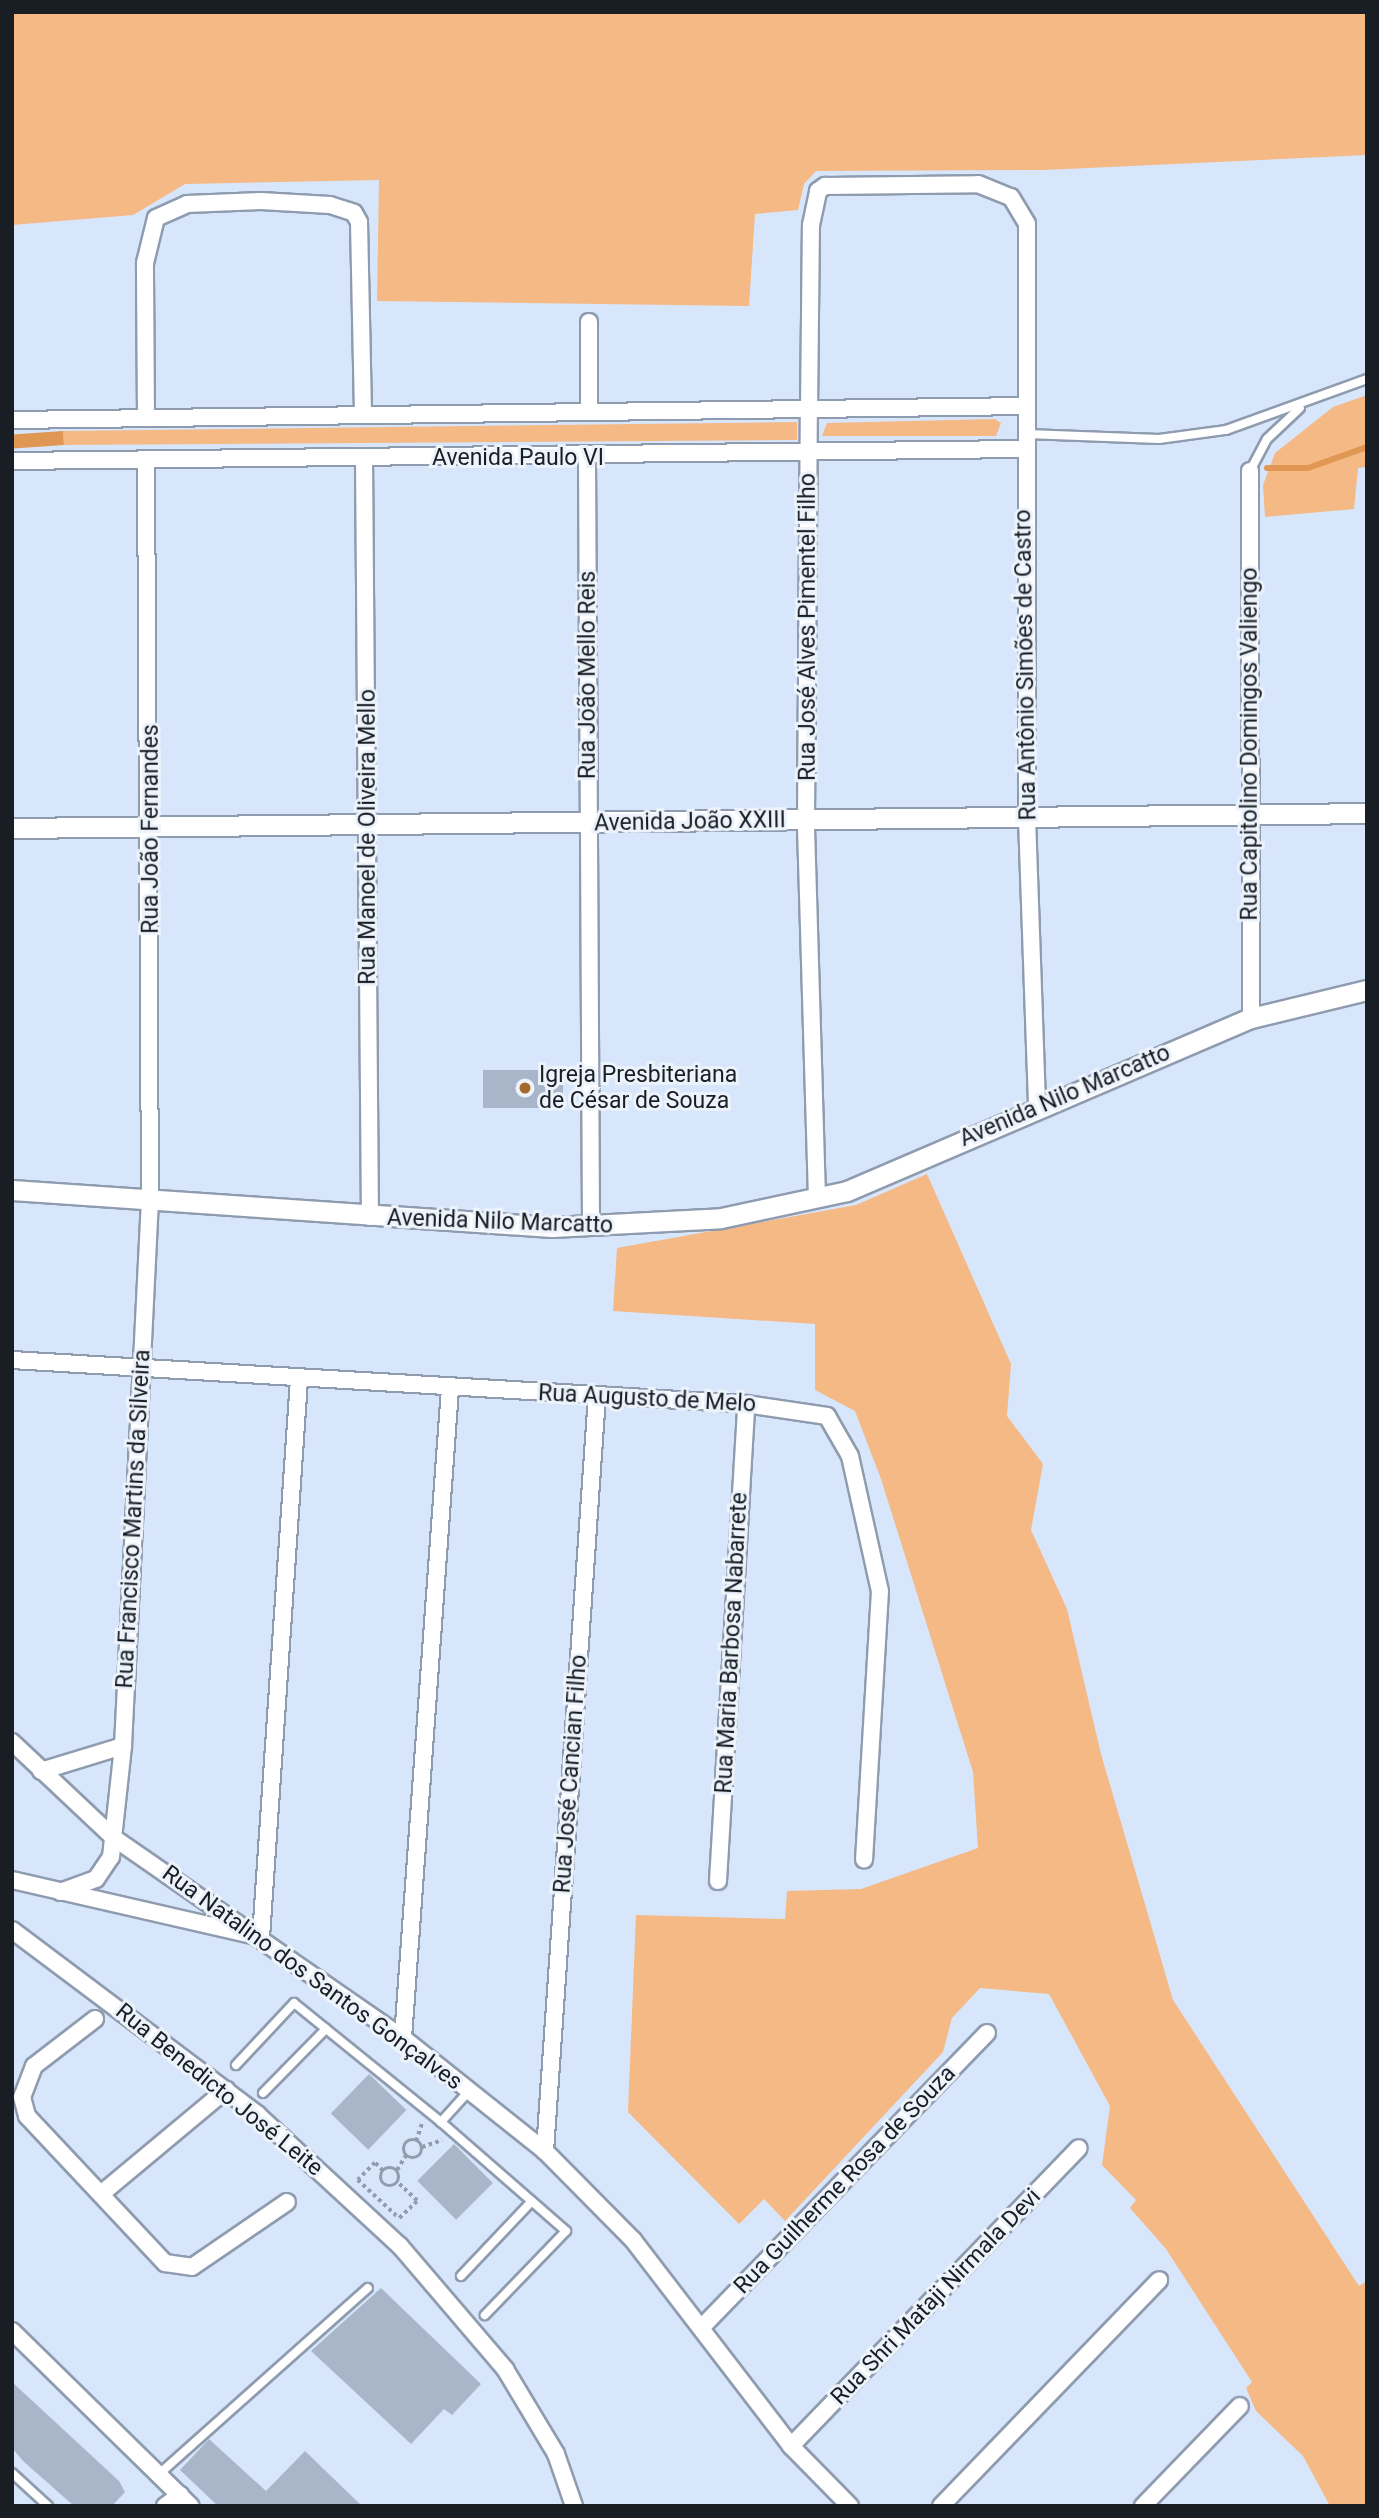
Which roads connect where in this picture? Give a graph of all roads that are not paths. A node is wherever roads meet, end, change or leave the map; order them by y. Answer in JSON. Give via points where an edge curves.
{"nodes":[{"id":1,"x":1027,"y":224,"type":"joint"},
{"id":2,"x":589,"y":322,"type":"dead end"},
{"id":3,"x":1367,"y":379,"type":"edge"},
{"id":4,"x":1305,"y":404,"type":"junction"},
{"id":5,"x":1024,"y":406,"type":"junction"},
{"id":6,"x":809,"y":411,"type":"junction"},
{"id":7,"x":589,"y":412,"type":"junction"},
{"id":8,"x":363,"y":415,"type":"junction"},
{"id":9,"x":146,"y":417,"type":"junction"},
{"id":10,"x":12,"y":420,"type":"edge"},
{"id":11,"x":1024,"y":441,"type":"junction"},
{"id":12,"x":809,"y":456,"type":"junction"},
{"id":13,"x":364,"y":458,"type":"junction"},
{"id":14,"x":586,"y":458,"type":"junction"},
{"id":15,"x":146,"y":459,"type":"junction"},
{"id":16,"x":12,"y":461,"type":"edge"},
{"id":17,"x":1250,"y":471,"type":"joint"},
{"id":18,"x":1250,"y":813,"type":"junction"},
{"id":19,"x":1367,"y":813,"type":"edge"},
{"id":20,"x":1027,"y":818,"type":"junction"},
{"id":21,"x":806,"y":819,"type":"junction"},
{"id":22,"x":589,"y":825,"type":"junction"},
{"id":23,"x":152,"y":827,"type":"junction"},
{"id":24,"x":369,"y":827,"type":"junction"},
{"id":25,"x":12,"y":828,"type":"edge"},
{"id":26,"x":1367,"y":990,"type":"edge"},
{"id":27,"x":1251,"y":1018,"type":"junction"},
{"id":28,"x":1037,"y":1105,"type":"junction"},
{"id":29,"x":12,"y":1189,"type":"edge"},
{"id":30,"x":817,"y":1198,"type":"junction"},
{"id":31,"x":150,"y":1199,"type":"junction"},
{"id":32,"x":370,"y":1217,"type":"junction"},
{"id":33,"x":591,"y":1227,"type":"junction"},
{"id":34,"x":12,"y":1360,"type":"edge"},
{"id":35,"x":142,"y":1371,"type":"junction"},
{"id":36,"x":299,"y":1380,"type":"junction"},
{"id":37,"x":450,"y":1388,"type":"junction"},
{"id":38,"x":597,"y":1396,"type":"junction"},
{"id":39,"x":746,"y":1404,"type":"junction"},
{"id":40,"x":12,"y":1742,"type":"edge"},
{"id":41,"x":123,"y":1746,"type":"junction"},
{"id":42,"x":41,"y":1771,"type":"junction"},
{"id":43,"x":114,"y":1838,"type":"junction"},
{"id":44,"x":864,"y":1860,"type":"dead end"},
{"id":45,"x":96,"y":1879,"type":"junction"},
{"id":46,"x":12,"y":1880,"type":"edge"},
{"id":47,"x":718,"y":1881,"type":"dead end"},
{"id":48,"x":60,"y":1892,"type":"junction"},
{"id":49,"x":110,"y":1901,"type":"junction"},
{"id":50,"x":12,"y":1930,"type":"edge"},
{"id":51,"x":261,"y":1937,"type":"junction"},
{"id":52,"x":95,"y":2019,"type":"dead end"},
{"id":53,"x":326,"y":2029,"type":"junction"},
{"id":54,"x":988,"y":2033,"type":"dead end"},
{"id":55,"x":403,"y":2038,"type":"junction"},
{"id":56,"x":236,"y":2065,"type":"dead end"},
{"id":57,"x":226,"y":2090,"type":"junction"},
{"id":58,"x":469,"y":2091,"type":"junction"},
{"id":59,"x":263,"y":2093,"type":"dead end"},
{"id":60,"x":441,"y":2122,"type":"junction"},
{"id":61,"x":1079,"y":2148,"type":"dead end"},
{"id":62,"x":545,"y":2151,"type":"junction"},
{"id":63,"x":102,"y":2194,"type":"junction"},
{"id":64,"x":531,"y":2200,"type":"junction"},
{"id":65,"x":286,"y":2202,"type":"dead end"},
{"id":66,"x":461,"y":2276,"type":"dead end"},
{"id":67,"x":1159,"y":2280,"type":"dead end"},
{"id":68,"x":368,"y":2288,"type":"dead end"},
{"id":69,"x":485,"y":2315,"type":"dead end"},
{"id":70,"x":703,"y":2326,"type":"junction"},
{"id":71,"x":12,"y":2330,"type":"edge"},
{"id":72,"x":1240,"y":2406,"type":"dead end"},
{"id":73,"x":791,"y":2446,"type":"junction"},
{"id":74,"x":12,"y":2473,"type":"edge"},
{"id":75,"x":158,"y":2475,"type":"junction"},
{"id":76,"x":185,"y":2501,"type":"edge"},
{"id":77,"x":48,"y":2506,"type":"edge"},
{"id":78,"x":165,"y":2506,"type":"edge"},
{"id":79,"x":575,"y":2506,"type":"edge"},
{"id":80,"x":850,"y":2506,"type":"edge"},
{"id":81,"x":941,"y":2506,"type":"edge"},
{"id":82,"x":1143,"y":2506,"type":"edge"}],
"edges":[{"from":1,"to":5,"type":"street","name":"Rua Antônio Simões de Castro"},
{"from":1,"to":6,"type":"street","name":"Rua José Alves Pimentel Filho","via":[[1021,208],[995,188],[876,183],[825,186],[818,191],[811,225]]},
{"from":2,"to":7,"type":"street"},
{"from":3,"to":4,"type":"lane"},
{"from":4,"to":11,"type":"lane","via":[[1190,436]]},
{"from":4,"to":17,"type":"lane","via":[[1267,439]]},
{"from":5,"to":6,"type":"street","name":"Avenida Paulo VI"},
{"from":5,"to":11,"type":"street","name":"Rua Antônio Simões de Castro"},
{"from":6,"to":7,"type":"street","name":"Avenida Paulo VI"},
{"from":6,"to":12,"type":"street","name":"Rua José Alves Pimentel Filho"},
{"from":7,"to":8,"type":"street","name":"Avenida Paulo VI"},
{"from":8,"to":9,"type":"street","name":"Avenida Paulo VI"},
{"from":8,"to":9,"type":"street","via":[[362,237],[354,213],[330,205],[187,204],[156,218],[145,263]]},
{"from":9,"to":10,"type":"street","name":"Avenida Paulo VI"},
{"from":11,"to":12,"type":"street","name":"Avenida Paulo VI"},
{"from":11,"to":20,"type":"street","name":"Rua Antônio Simões de Castro"},
{"from":12,"to":14,"type":"street","name":"Avenida Paulo VI"},
{"from":12,"to":21,"type":"street","name":"Rua José Alves Pimentel Filho"},
{"from":13,"to":14,"type":"street","name":"Avenida Paulo VI"},
{"from":13,"to":15,"type":"street","name":"Avenida Paulo VI"},
{"from":13,"to":24,"type":"street","name":"Rua Manoel de Oliveira Mello"},
{"from":14,"to":22,"type":"street","name":"Rua João Mello Reis"},
{"from":15,"to":16,"type":"street","name":"Avenida Paulo VI"},
{"from":15,"to":23,"type":"street","name":"Rua João Fernandes"},
{"from":17,"to":18,"type":"street","name":"Rua Capitolino Domingos Valiengo"},
{"from":18,"to":19,"type":"street","name":"Avenida João XXIII"},
{"from":18,"to":20,"type":"street","name":"Avenida João XXIII"},
{"from":18,"to":27,"type":"street","name":"Rua Capitolino Domingos Valiengo"},
{"from":20,"to":21,"type":"street","name":"Avenida João XXIII"},
{"from":20,"to":28,"type":"street","name":"Rua Antônio Simões de Castro"},
{"from":21,"to":22,"type":"street","name":"Avenida João XXIII"},
{"from":21,"to":30,"type":"street","name":"Rua José Alves Pimentel Filho"},
{"from":22,"to":24,"type":"street","name":"Avenida João XXIII"},
{"from":22,"to":33,"type":"street","name":"Rua João Mello Reis"},
{"from":23,"to":24,"type":"street","name":"Avenida João XXIII"},
{"from":23,"to":25,"type":"street","name":"Avenida João XXIII"},
{"from":23,"to":31,"type":"street","name":"Rua João Fernandes"},
{"from":24,"to":32,"type":"street","name":"Rua Manoel de Oliveira Mello"},
{"from":26,"to":27,"type":"street","name":"Avenida Nilo Marcatto"},
{"from":27,"to":28,"type":"street","name":"Avenida Nilo Marcatto"},
{"from":28,"to":30,"type":"street","name":"Avenida Nilo Marcatto"},
{"from":29,"to":31,"type":"street","name":"Avenida Nilo Marcatto"},
{"from":30,"to":33,"type":"street","name":"Avenida Nilo Marcatto","via":[[722,1218]]},
{"from":31,"to":32,"type":"street","name":"Avenida Nilo Marcatto"},
{"from":31,"to":35,"type":"street","name":"Rua Francisco Martins da Silveira"},
{"from":32,"to":33,"type":"street","name":"Avenida Nilo Marcatto"},
{"from":34,"to":35,"type":"street","name":"Rua Augusto de Melo"},
{"from":35,"to":36,"type":"street","name":"Rua Augusto de Melo"},
{"from":35,"to":41,"type":"street","name":"Rua Francisco Martins da Silveira"},
{"from":36,"to":37,"type":"street","name":"Rua Augusto de Melo"},
{"from":36,"to":51,"type":"street"},
{"from":37,"to":38,"type":"street","name":"Rua Augusto de Melo"},
{"from":37,"to":55,"type":"street"},
{"from":38,"to":39,"type":"street","name":"Rua Augusto de Melo"},
{"from":38,"to":62,"type":"street","name":"Rua José Cancian Filho"},
{"from":39,"to":44,"type":"street","name":"Rua Augusto de Melo","via":[[827,1416],[850,1456],[880,1591]]},
{"from":39,"to":47,"type":"street","name":"Rua Maria Barbosa Nabarrete"},
{"from":40,"to":42,"type":"street","name":"Rua Natalino dos Santos Gonçalves"},
{"from":41,"to":42,"type":"street"},
{"from":41,"to":43,"type":"street","name":"Rua Francisco Martins da Silveira"},
{"from":42,"to":43,"type":"street","name":"Rua Natalino dos Santos Gonçalves"},
{"from":43,"to":45,"type":"street","name":"Rua Francisco Martins da Silveira"},
{"from":43,"to":51,"type":"street","name":"Rua Natalino dos Santos Gonçalves"},
{"from":45,"to":48,"type":"street"},
{"from":45,"to":49,"type":"street"},
{"from":46,"to":48,"type":"street"},
{"from":48,"to":49,"type":"street"},
{"from":49,"to":51,"type":"street"},
{"from":50,"to":57,"type":"street","name":"Rua Benedicto José Leite"},
{"from":51,"to":55,"type":"street","name":"Rua Natalino dos Santos Gonçalves"},
{"from":52,"to":63,"type":"street","via":[[34,2066],[22,2097],[27,2116]]},
{"from":53,"to":56,"type":"lane","via":[[294,2003]]},
{"from":53,"to":59,"type":"lane"},
{"from":53,"to":60,"type":"lane"},
{"from":54,"to":70,"type":"street","name":"Rua Guilherme Rosa de Souza"},
{"from":55,"to":58,"type":"street","name":"Rua Natalino dos Santos Gonçalves"},
{"from":57,"to":63,"type":"street"},
{"from":57,"to":79,"type":"street","name":"Rua Benedicto José Leite","via":[[368,2215],[448,2298],[532,2410]]},
{"from":58,"to":60,"type":"lane"},
{"from":58,"to":62,"type":"street","name":"Rua Natalino dos Santos Gonçalves"},
{"from":60,"to":64,"type":"lane"},
{"from":61,"to":73,"type":"street","name":"Rua Shri Mataji Nirmala Devi"},
{"from":62,"to":70,"type":"street","name":"Rua Natalino dos Santos Gonçalves","via":[[634,2240]]},
{"from":63,"to":65,"type":"street","via":[[178,2270],[213,2255]]},
{"from":64,"to":66,"type":"lane"},
{"from":64,"to":69,"type":"lane","via":[[566,2231]]},
{"from":67,"to":81,"type":"street"},
{"from":68,"to":75,"type":"lane"},
{"from":70,"to":73,"type":"street","name":"Rua Natalino dos Santos Gonçalves"},
{"from":71,"to":75,"type":"street"},
{"from":72,"to":82,"type":"street"},
{"from":73,"to":80,"type":"street","name":"Rua Natalino dos Santos Gonçalves"},
{"from":74,"to":77,"type":"lane"},
{"from":75,"to":76,"type":"street"},
{"from":76,"to":78,"type":"street"}]}
